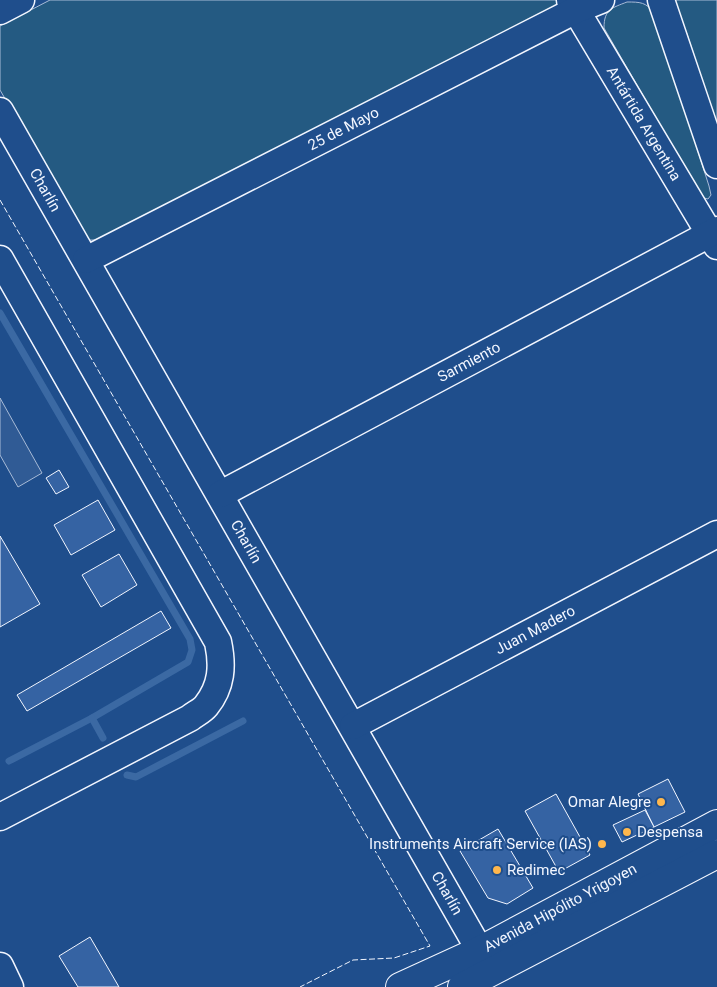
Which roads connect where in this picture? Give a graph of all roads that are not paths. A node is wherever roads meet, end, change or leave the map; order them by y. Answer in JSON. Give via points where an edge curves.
{"nodes":[{"id":1,"x":21,"y":0,"type":"edge"},
{"id":2,"x":601,"y":0,"type":"edge"},
{"id":3,"x":661,"y":0,"type":"edge"},
{"id":4,"x":573,"y":5,"type":"edge"},
{"id":5,"x":0,"y":11,"type":"edge"},
{"id":6,"x":0,"y":111,"type":"edge"},
{"id":7,"x":717,"y":165,"type":"edge"},
{"id":8,"x":714,"y":237,"type":"edge"},
{"id":9,"x":0,"y":259,"type":"edge"},
{"id":10,"x":86,"y":260,"type":"junction"},
{"id":11,"x":221,"y":494,"type":"junction"},
{"id":12,"x":717,"y":534,"type":"edge"},
{"id":13,"x":353,"y":726,"type":"junction"},
{"id":14,"x":0,"y":817,"type":"edge"},
{"id":15,"x":717,"y":824,"type":"edge"},
{"id":16,"x":717,"y":854,"type":"edge"},
{"id":17,"x":487,"y":961,"type":"junction"},
{"id":18,"x":0,"y":966,"type":"edge"},
{"id":19,"x":10,"y":987,"type":"edge"},
{"id":20,"x":400,"y":987,"type":"edge"},
{"id":21,"x":462,"y":987,"type":"edge"}],
"edges":[{"from":1,"to":5,"type":"street"},
{"from":2,"to":4,"type":"street","name":"25 de Mayo"},
{"from":3,"to":7,"type":"street"},
{"from":4,"to":8,"type":"street","name":"Antártida Argentina"},
{"from":4,"to":10,"type":"street","name":"25 de Mayo"},
{"from":6,"to":10,"type":"street","name":"Charlín"},
{"from":8,"to":11,"type":"street","name":"Sarmiento"},
{"from":9,"to":14,"type":"street","via":[[218,642],[222,662],[219,681],[205,708]]},
{"from":10,"to":11,"type":"street","name":"Charlín"},
{"from":11,"to":13,"type":"street","name":"Charlín"},
{"from":12,"to":13,"type":"street","name":"Juan Madero"},
{"from":13,"to":17,"type":"street","name":"Charlín"},
{"from":15,"to":17,"type":"main road","name":"Avenida Hipólito Yrigoyen"},
{"from":16,"to":17,"type":"main road","name":"Avenida Hipólito Yrigoyen"},
{"from":17,"to":20,"type":"main road","name":"Avenida Hipólito Yrigoyen"},
{"from":17,"to":21,"type":"main road","name":"Avenida Hipólito Yrigoyen"},
{"from":18,"to":19,"type":"street"}]}
